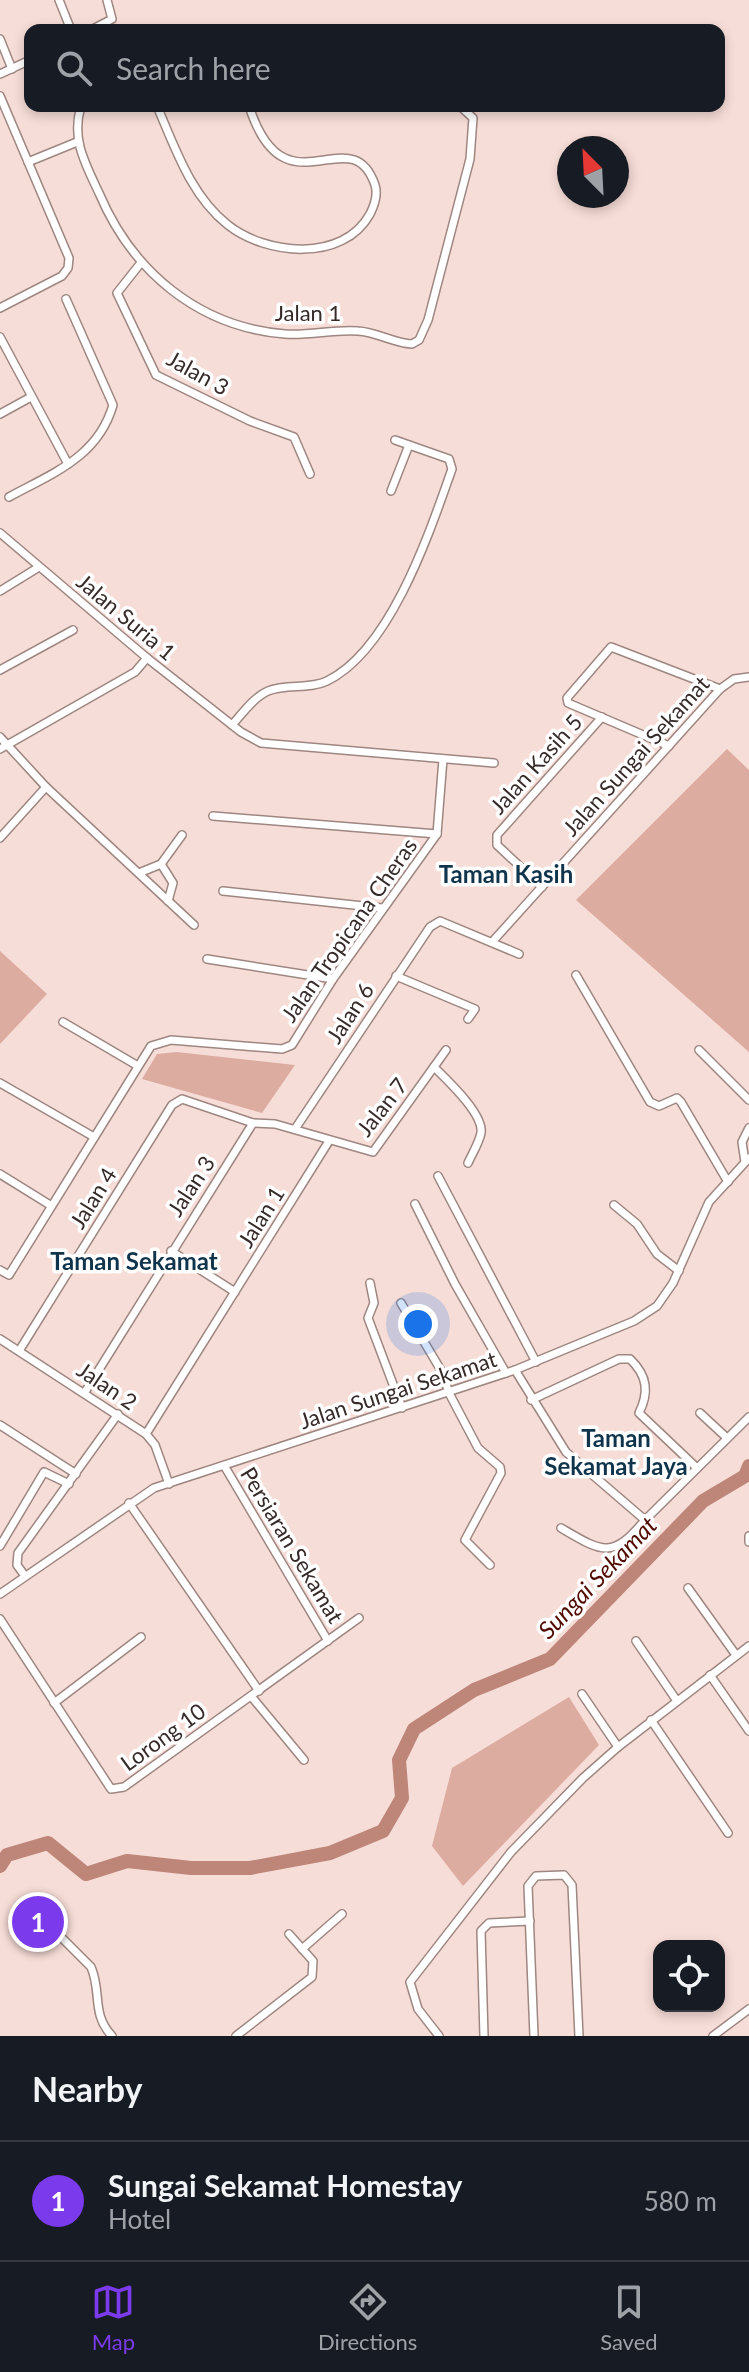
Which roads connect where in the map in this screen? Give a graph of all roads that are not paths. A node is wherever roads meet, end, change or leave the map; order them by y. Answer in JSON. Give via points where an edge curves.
{"nodes":[{"id":1,"x":59,"y":0,"type":"edge"},
{"id":2,"x":107,"y":0,"type":"edge"},
{"id":3,"x":69,"y":24,"type":"edge"},
{"id":4,"x":102,"y":24,"type":"edge"},
{"id":5,"x":0,"y":39,"type":"edge"},
{"id":6,"x":24,"y":63,"type":"edge"},
{"id":7,"x":12,"y":69,"type":"junction"},
{"id":8,"x":0,"y":74,"type":"edge"},
{"id":9,"x":0,"y":96,"type":"edge"},
{"id":10,"x":80,"y":112,"type":"edge"},
{"id":11,"x":160,"y":112,"type":"edge"},
{"id":12,"x":251,"y":112,"type":"edge"},
{"id":13,"x":466,"y":112,"type":"edge"},
{"id":14,"x":77,"y":142,"type":"junction"},
{"id":15,"x":28,"y":162,"type":"junction"},
{"id":16,"x":140,"y":264,"type":"junction"},
{"id":17,"x":66,"y":299,"type":"dead end"},
{"id":18,"x":0,"y":308,"type":"edge"},
{"id":19,"x":1,"y":341,"type":"edge"},
{"id":20,"x":31,"y":397,"type":"junction"},
{"id":21,"x":0,"y":414,"type":"edge"},
{"id":22,"x":395,"y":440,"type":"dead end"},
{"id":23,"x":409,"y":445,"type":"junction"},
{"id":24,"x":68,"y":464,"type":"junction"},
{"id":25,"x":310,"y":474,"type":"dead end"},
{"id":26,"x":391,"y":491,"type":"dead end"},
{"id":27,"x":9,"y":497,"type":"dead end"},
{"id":28,"x":0,"y":533,"type":"edge"},
{"id":29,"x":39,"y":567,"type":"junction"},
{"id":30,"x":0,"y":591,"type":"edge"},
{"id":31,"x":73,"y":630,"type":"dead end"},
{"id":32,"x":147,"y":658,"type":"junction"},
{"id":33,"x":0,"y":670,"type":"edge"},
{"id":34,"x":749,"y":677,"type":"edge"},
{"id":35,"x":720,"y":689,"type":"junction"},
{"id":36,"x":602,"y":717,"type":"junction"},
{"id":37,"x":232,"y":725,"type":"junction"},
{"id":38,"x":0,"y":737,"type":"edge"},
{"id":39,"x":669,"y":746,"type":"junction"},
{"id":40,"x":3,"y":748,"type":"edge"},
{"id":41,"x":443,"y":759,"type":"junction"},
{"id":42,"x":494,"y":763,"type":"dead end"},
{"id":43,"x":46,"y":787,"type":"junction"},
{"id":44,"x":213,"y":816,"type":"dead end"},
{"id":45,"x":437,"y":834,"type":"junction"},
{"id":46,"x":182,"y":835,"type":"dead end"},
{"id":47,"x":0,"y":838,"type":"edge"},
{"id":48,"x":161,"y":864,"type":"junction"},
{"id":49,"x":139,"y":873,"type":"junction"},
{"id":50,"x":542,"y":887,"type":"junction"},
{"id":51,"x":223,"y":891,"type":"dead end"},
{"id":52,"x":168,"y":901,"type":"junction"},
{"id":53,"x":382,"y":908,"type":"junction"},
{"id":54,"x":194,"y":925,"type":"dead end"},
{"id":55,"x":493,"y":941,"type":"junction"},
{"id":56,"x":519,"y":954,"type":"dead end"},
{"id":57,"x":207,"y":959,"type":"dead end"},
{"id":58,"x":576,"y":975,"type":"dead end"},
{"id":59,"x":396,"y":976,"type":"junction"},
{"id":60,"x":333,"y":979,"type":"junction"},
{"id":61,"x":468,"y":1019,"type":"dead end"},
{"id":62,"x":63,"y":1022,"type":"dead end"},
{"id":63,"x":446,"y":1050,"type":"dead end"},
{"id":64,"x":699,"y":1050,"type":"dead end"},
{"id":65,"x":138,"y":1066,"type":"junction"},
{"id":66,"x":434,"y":1067,"type":"junction"},
{"id":67,"x":0,"y":1083,"type":"edge"},
{"id":68,"x":749,"y":1100,"type":"edge"},
{"id":69,"x":253,"y":1123,"type":"junction"},
{"id":70,"x":749,"y":1128,"type":"edge"},
{"id":71,"x":295,"y":1129,"type":"junction"},
{"id":72,"x":94,"y":1137,"type":"junction"},
{"id":73,"x":329,"y":1141,"type":"junction"},
{"id":74,"x":747,"y":1160,"type":"edge"},
{"id":75,"x":468,"y":1163,"type":"dead end"},
{"id":76,"x":0,"y":1174,"type":"edge"},
{"id":77,"x":438,"y":1176,"type":"dead end"},
{"id":78,"x":728,"y":1182,"type":"junction"},
{"id":79,"x":415,"y":1204,"type":"dead end"},
{"id":80,"x":50,"y":1205,"type":"junction"},
{"id":81,"x":614,"y":1205,"type":"dead end"},
{"id":82,"x":171,"y":1251,"type":"junction"},
{"id":83,"x":0,"y":1270,"type":"edge"},
{"id":84,"x":679,"y":1271,"type":"junction"},
{"id":85,"x":370,"y":1283,"type":"dead end"},
{"id":86,"x":235,"y":1292,"type":"junction"},
{"id":87,"x":401,"y":1303,"type":"dead end"},
{"id":88,"x":0,"y":1339,"type":"edge"},
{"id":89,"x":19,"y":1351,"type":"junction"},
{"id":90,"x":536,"y":1362,"type":"junction"},
{"id":91,"x":510,"y":1372,"type":"junction"},
{"id":92,"x":85,"y":1392,"type":"junction"},
{"id":93,"x":449,"y":1393,"type":"junction"},
{"id":94,"x":531,"y":1400,"type":"junction"},
{"id":95,"x":402,"y":1408,"type":"junction"},
{"id":96,"x":700,"y":1413,"type":"dead end"},
{"id":97,"x":118,"y":1414,"type":"junction"},
{"id":98,"x":749,"y":1417,"type":"edge"},
{"id":99,"x":0,"y":1425,"type":"edge"},
{"id":100,"x":146,"y":1434,"type":"junction"},
{"id":101,"x":727,"y":1438,"type":"junction"},
{"id":102,"x":225,"y":1467,"type":"junction"},
{"id":103,"x":697,"y":1468,"type":"junction"},
{"id":104,"x":76,"y":1474,"type":"junction"},
{"id":105,"x":69,"y":1484,"type":"junction"},
{"id":106,"x":169,"y":1484,"type":"junction"},
{"id":107,"x":129,"y":1503,"type":"junction"},
{"id":108,"x":645,"y":1520,"type":"junction"},
{"id":109,"x":561,"y":1528,"type":"dead end"},
{"id":110,"x":0,"y":1546,"type":"edge"},
{"id":111,"x":490,"y":1565,"type":"dead end"},
{"id":112,"x":25,"y":1576,"type":"junction"},
{"id":113,"x":688,"y":1588,"type":"dead end"},
{"id":114,"x":0,"y":1594,"type":"edge"},
{"id":115,"x":359,"y":1618,"type":"dead end"},
{"id":116,"x":0,"y":1619,"type":"edge"},
{"id":117,"x":141,"y":1637,"type":"dead end"},
{"id":118,"x":328,"y":1641,"type":"junction"},
{"id":119,"x":636,"y":1641,"type":"dead end"},
{"id":120,"x":749,"y":1646,"type":"edge"},
{"id":121,"x":736,"y":1655,"type":"junction"},
{"id":122,"x":710,"y":1675,"type":"junction"},
{"id":123,"x":259,"y":1691,"type":"junction"},
{"id":124,"x":582,"y":1694,"type":"dead end"},
{"id":125,"x":251,"y":1696,"type":"junction"},
{"id":126,"x":677,"y":1701,"type":"junction"},
{"id":127,"x":54,"y":1703,"type":"junction"},
{"id":128,"x":651,"y":1720,"type":"junction"},
{"id":129,"x":749,"y":1731,"type":"edge"},
{"id":130,"x":618,"y":1747,"type":"junction"},
{"id":131,"x":304,"y":1760,"type":"dead end"},
{"id":132,"x":728,"y":1833,"type":"dead end"},
{"id":133,"x":34,"y":1910,"type":"dead end"},
{"id":134,"x":342,"y":1914,"type":"dead end"},
{"id":135,"x":530,"y":1921,"type":"junction"},
{"id":136,"x":289,"y":1934,"type":"dead end"},
{"id":137,"x":302,"y":1949,"type":"junction"},
{"id":138,"x":749,"y":2009,"type":"edge"},
{"id":139,"x":112,"y":2036,"type":"edge"},
{"id":140,"x":236,"y":2036,"type":"edge"},
{"id":141,"x":439,"y":2036,"type":"edge"},
{"id":142,"x":484,"y":2036,"type":"edge"},
{"id":143,"x":534,"y":2036,"type":"edge"},
{"id":144,"x":579,"y":2036,"type":"edge"},
{"id":145,"x":713,"y":2036,"type":"edge"}],
"edges":[{"from":1,"to":3,"type":"street"},
{"from":2,"to":4,"type":"street","via":[[112,19]]},
{"from":5,"to":7,"type":"street"},
{"from":6,"to":7,"type":"street"},
{"from":7,"to":8,"type":"street"},
{"from":9,"to":15,"type":"street"},
{"from":10,"to":14,"type":"street"},
{"from":11,"to":12,"type":"street","via":[[192,183],[229,226],[259,242],[305,250],[352,235],[374,206],[376,187],[367,172],[343,156],[308,164],[277,156]]},
{"from":13,"to":16,"type":"street","name":"Jalan 1","via":[[473,118],[470,159],[428,320],[412,344],[367,332],[284,334],[237,324],[188,301]]},
{"from":14,"to":15,"type":"street"},
{"from":14,"to":16,"type":"street","name":"Jalan 1","via":[[119,237]]},
{"from":15,"to":18,"type":"street","via":[[69,258],[68,268]]},
{"from":16,"to":25,"type":"street","name":"Jalan 3","via":[[123,282],[118,301],[156,375],[294,437]]},
{"from":17,"to":24,"type":"street","via":[[113,405],[82,457]]},
{"from":19,"to":20,"type":"street"},
{"from":20,"to":21,"type":"street"},
{"from":20,"to":24,"type":"street"},
{"from":22,"to":23,"type":"street"},
{"from":23,"to":26,"type":"street"},
{"from":23,"to":37,"type":"street","via":[[449,459],[452,469],[417,569],[357,660],[344,671],[307,688],[267,691]]},
{"from":24,"to":27,"type":"street"},
{"from":28,"to":29,"type":"street","name":"Jalan Suria 1"},
{"from":29,"to":30,"type":"street"},
{"from":29,"to":32,"type":"street","name":"Jalan Suria 1"},
{"from":31,"to":33,"type":"street"},
{"from":32,"to":37,"type":"street","name":"Jalan Suria 1"},
{"from":32,"to":40,"type":"street","via":[[135,672]]},
{"from":34,"to":35,"type":"street","name":"Jalan Sungai Sekamat"},
{"from":35,"to":36,"type":"street","via":[[611,647],[567,698]]},
{"from":35,"to":39,"type":"street","name":"Jalan Sungai Sekamat"},
{"from":36,"to":39,"type":"street"},
{"from":36,"to":50,"type":"street","name":"Jalan Kasih 5","via":[[497,835],[497,845]]},
{"from":37,"to":41,"type":"street","name":"Jalan Suria 1","via":[[261,743]]},
{"from":38,"to":40,"type":"street"},
{"from":39,"to":50,"type":"street","name":"Jalan Sungai Sekamat"},
{"from":40,"to":43,"type":"street"},
{"from":41,"to":42,"type":"street","name":"Jalan Suria 1"},
{"from":41,"to":45,"type":"street","name":"Jalan Tropicana Cheras"},
{"from":43,"to":47,"type":"street"},
{"from":43,"to":49,"type":"street"},
{"from":44,"to":45,"type":"street"},
{"from":45,"to":53,"type":"street","name":"Jalan Tropicana Cheras"},
{"from":46,"to":48,"type":"street"},
{"from":48,"to":49,"type":"street"},
{"from":48,"to":52,"type":"street","via":[[173,883]]},
{"from":49,"to":52,"type":"street"},
{"from":50,"to":55,"type":"street","name":"Jalan Sungai Sekamat"},
{"from":51,"to":53,"type":"street"},
{"from":52,"to":54,"type":"street"},
{"from":53,"to":60,"type":"street","name":"Jalan Tropicana Cheras"},
{"from":55,"to":56,"type":"street"},
{"from":55,"to":59,"type":"street","name":"Jalan 6","via":[[440,921],[430,927]]},
{"from":57,"to":60,"type":"street"},
{"from":58,"to":78,"type":"street","via":[[650,1102],[681,1102]]},
{"from":59,"to":61,"type":"street","via":[[475,1009]]},
{"from":59,"to":71,"type":"street","name":"Jalan 6"},
{"from":60,"to":65,"type":"street","name":"Jalan Tropicana Cheras","via":[[292,1045],[282,1049],[171,1040],[151,1046]]},
{"from":62,"to":65,"type":"street"},
{"from":63,"to":66,"type":"street","name":"Jalan 7"},
{"from":64,"to":68,"type":"street"},
{"from":65,"to":72,"type":"street","name":"Jalan Tropicana Cheras"},
{"from":66,"to":73,"type":"street","name":"Jalan 7","via":[[373,1152]]},
{"from":66,"to":75,"type":"street","via":[[480,1123]]},
{"from":67,"to":72,"type":"street"},
{"from":69,"to":71,"type":"street"},
{"from":69,"to":82,"type":"street","name":"Jalan 3"},
{"from":69,"to":89,"type":"street","name":"Jalan 4","via":[[182,1099],[172,1105]]},
{"from":70,"to":74,"type":"street","via":[[742,1142]]},
{"from":71,"to":73,"type":"street"},
{"from":72,"to":80,"type":"street","name":"Jalan Tropicana Cheras"},
{"from":73,"to":86,"type":"street","name":"Jalan 1"},
{"from":74,"to":78,"type":"street","name":"Jalan Sungai Sekamat"},
{"from":76,"to":80,"type":"street"},
{"from":77,"to":90,"type":"street"},
{"from":78,"to":84,"type":"street","name":"Jalan Sungai Sekamat","via":[[709,1202]]},
{"from":79,"to":91,"type":"street","via":[[455,1284]]},
{"from":80,"to":83,"type":"street","name":"Jalan Tropicana Cheras","via":[[9,1275]]},
{"from":81,"to":84,"type":"street"},
{"from":82,"to":86,"type":"street"},
{"from":82,"to":92,"type":"street","name":"Jalan 3"},
{"from":84,"to":90,"type":"street","name":"Jalan Sungai Sekamat","via":[[657,1306],[634,1321]]},
{"from":85,"to":95,"type":"street","via":[[374,1303],[368,1318]]},
{"from":86,"to":100,"type":"street","name":"Jalan 1"},
{"from":87,"to":93,"type":"street"},
{"from":88,"to":89,"type":"street","name":"Jalan 2"},
{"from":89,"to":92,"type":"street","name":"Jalan 2"},
{"from":90,"to":91,"type":"street","name":"Jalan Sungai Sekamat"},
{"from":91,"to":93,"type":"street","name":"Jalan Sungai Sekamat"},
{"from":91,"to":94,"type":"street"},
{"from":92,"to":97,"type":"street","name":"Jalan 2"},
{"from":93,"to":95,"type":"street","name":"Jalan Sungai Sekamat"},
{"from":93,"to":111,"type":"street","via":[[478,1448],[500,1467],[465,1540]]},
{"from":94,"to":103,"type":"street","via":[[626,1358],[645,1383],[647,1400],[639,1413]]},
{"from":94,"to":108,"type":"street","via":[[566,1452]]},
{"from":95,"to":102,"type":"street","name":"Jalan Sungai Sekamat"},
{"from":96,"to":101,"type":"street"},
{"from":97,"to":100,"type":"street","name":"Jalan 2"},
{"from":97,"to":104,"type":"street"},
{"from":98,"to":101,"type":"street"},
{"from":99,"to":104,"type":"street"},
{"from":100,"to":106,"type":"street","name":"Jalan 2"},
{"from":101,"to":103,"type":"street"},
{"from":102,"to":106,"type":"street","name":"Jalan Sungai Sekamat"},
{"from":102,"to":118,"type":"street","name":"Persiaran Sekamat"},
{"from":103,"to":108,"type":"street"},
{"from":104,"to":105,"type":"street"},
{"from":105,"to":110,"type":"street","via":[[44,1472]]},
{"from":105,"to":112,"type":"street","via":[[15,1559]]},
{"from":106,"to":107,"type":"street","name":"Jalan Sungai Sekamat"},
{"from":107,"to":112,"type":"street","name":"Jalan Sungai Sekamat"},
{"from":107,"to":123,"type":"street"},
{"from":108,"to":109,"type":"street","via":[[621,1545],[604,1550]]},
{"from":112,"to":114,"type":"street","name":"Jalan Sungai Sekamat"},
{"from":113,"to":121,"type":"street"},
{"from":115,"to":118,"type":"street","name":"Lorong 10"},
{"from":116,"to":127,"type":"street","name":"Lorong 10"},
{"from":117,"to":127,"type":"street"},
{"from":118,"to":123,"type":"street","name":"Lorong 10"},
{"from":119,"to":126,"type":"street"},
{"from":120,"to":121,"type":"street"},
{"from":121,"to":122,"type":"street"},
{"from":122,"to":126,"type":"street"},
{"from":122,"to":129,"type":"street"},
{"from":123,"to":125,"type":"street","name":"Lorong 10"},
{"from":124,"to":130,"type":"street"},
{"from":125,"to":127,"type":"street","name":"Lorong 10","via":[[124,1787],[111,1789]]},
{"from":125,"to":131,"type":"street"},
{"from":126,"to":128,"type":"street"},
{"from":128,"to":130,"type":"street"},
{"from":128,"to":132,"type":"street"},
{"from":130,"to":141,"type":"street","via":[[511,1852],[410,1982],[418,2009]]},
{"from":133,"to":139,"type":"street","via":[[91,1967],[98,2017]]},
{"from":134,"to":137,"type":"street"},
{"from":135,"to":142,"type":"street","via":[[489,1923],[481,1931]]},
{"from":135,"to":143,"type":"street"},
{"from":135,"to":144,"type":"street","via":[[531,1879],[569,1878]]},
{"from":136,"to":137,"type":"street"},
{"from":137,"to":140,"type":"street","via":[[313,1961],[312,1977]]},
{"from":138,"to":145,"type":"street"}]}
